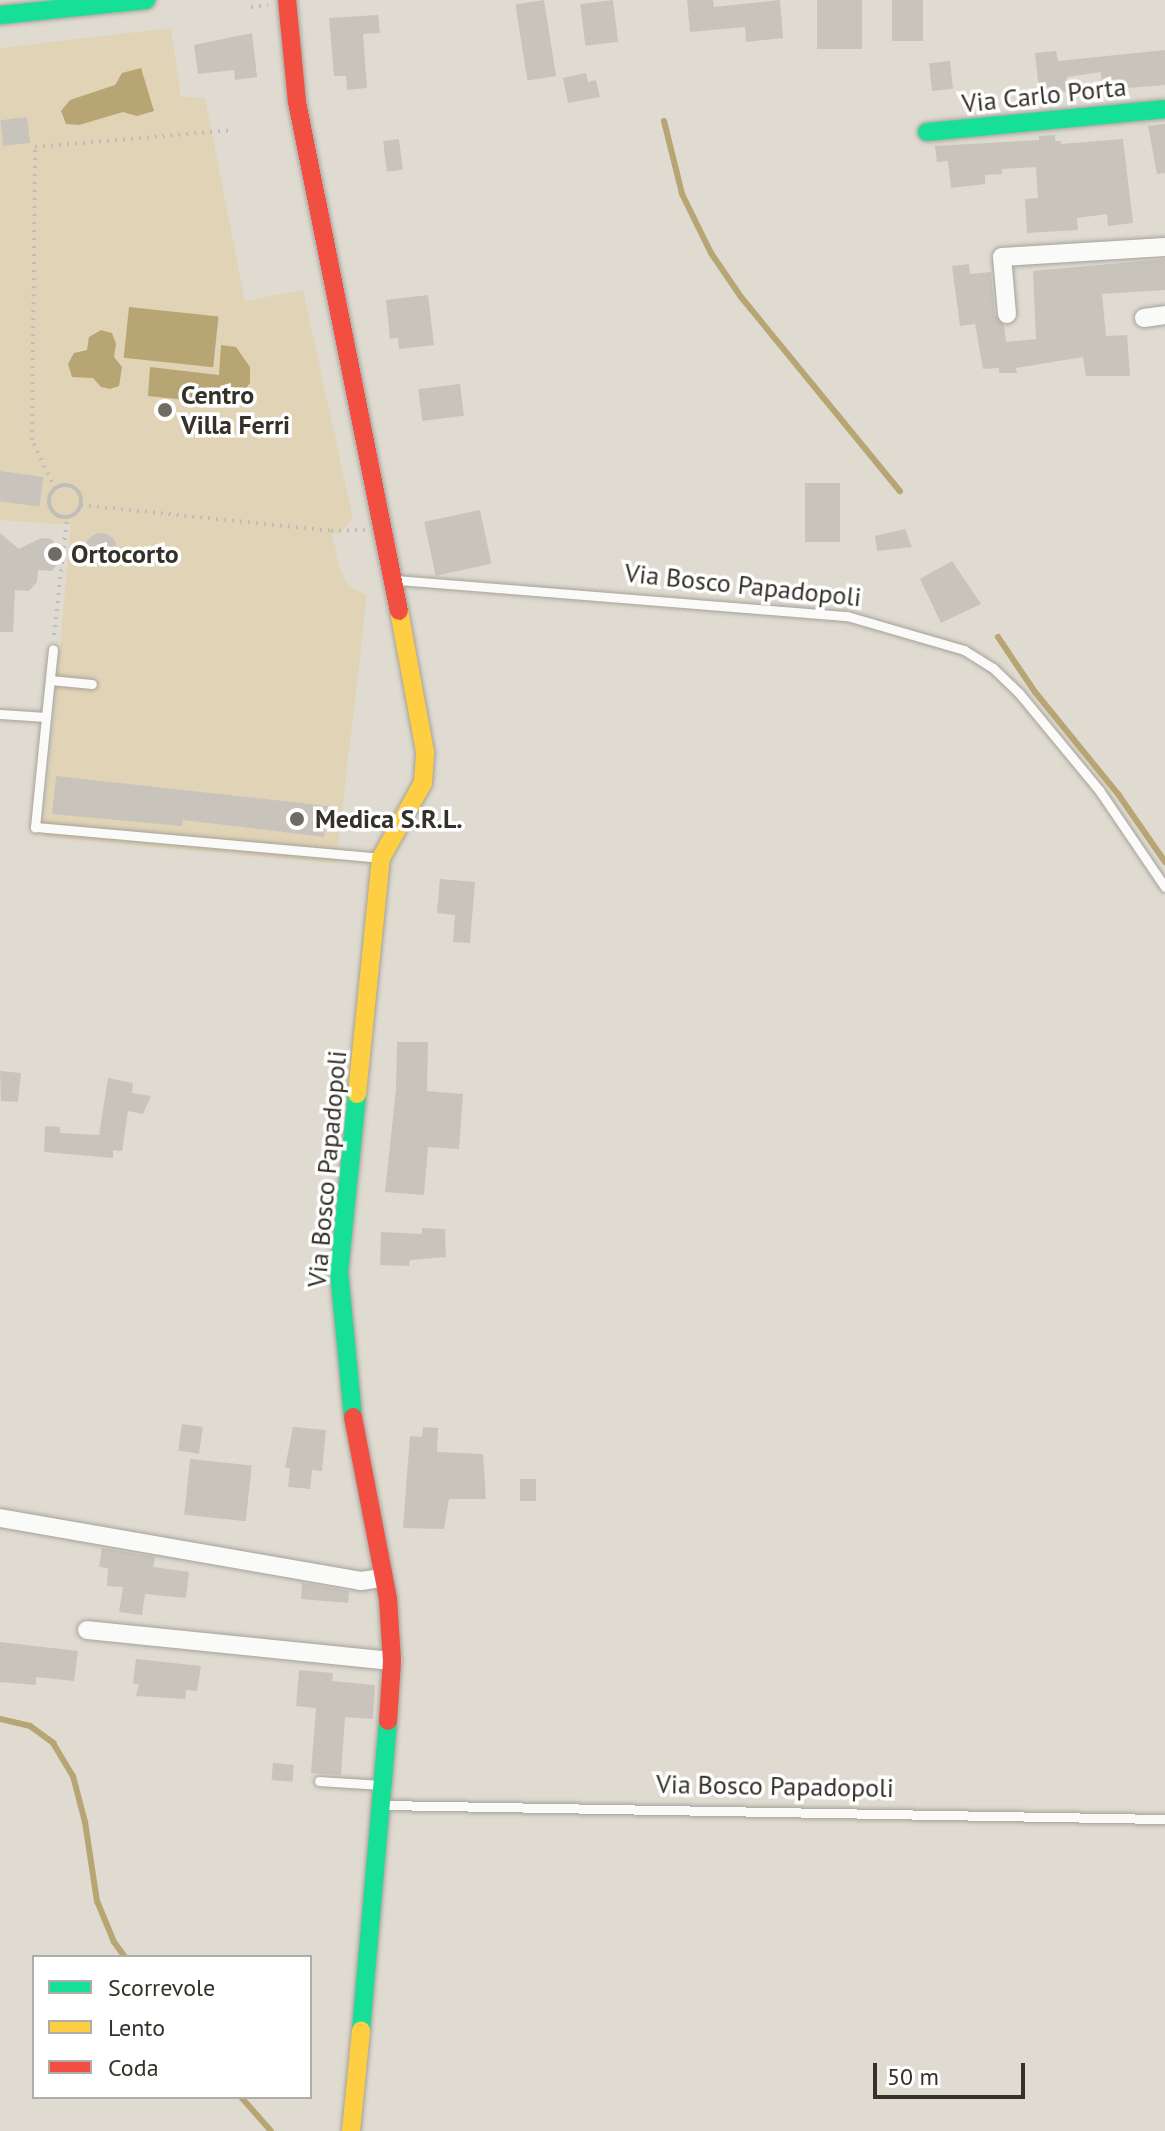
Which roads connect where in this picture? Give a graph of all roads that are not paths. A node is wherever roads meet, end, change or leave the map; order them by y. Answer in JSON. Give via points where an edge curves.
{"nodes":[{"id":1,"x":146,"y":0,"type":"edge"},
{"id":2,"x":287,"y":0,"type":"edge"},
{"id":3,"x":0,"y":15,"type":"edge"},
{"id":4,"x":1165,"y":109,"type":"edge"},
{"id":5,"x":927,"y":132,"type":"dead end"},
{"id":6,"x":1165,"y":247,"type":"edge"},
{"id":7,"x":1007,"y":314,"type":"dead end"},
{"id":8,"x":1165,"y":315,"type":"edge"},
{"id":9,"x":1144,"y":318,"type":"dead end"},
{"id":10,"x":393,"y":580,"type":"junction"},
{"id":11,"x":53,"y":649,"type":"road end"},
{"id":12,"x":50,"y":680,"type":"junction"},
{"id":13,"x":92,"y":684,"type":"dead end"},
{"id":14,"x":0,"y":714,"type":"edge"},
{"id":15,"x":46,"y":717,"type":"junction"},
{"id":16,"x":381,"y":858,"type":"junction"},
{"id":17,"x":1165,"y":887,"type":"edge"},
{"id":18,"x":0,"y":1518,"type":"edge"},
{"id":19,"x":383,"y":1578,"type":"junction"},
{"id":20,"x":87,"y":1630,"type":"dead end"},
{"id":21,"x":392,"y":1661,"type":"junction"},
{"id":22,"x":319,"y":1781,"type":"dead end"},
{"id":23,"x":384,"y":1795,"type":"junction"},
{"id":24,"x":1165,"y":1819,"type":"edge"},
{"id":25,"x":351,"y":2131,"type":"edge"}],
"edges":[{"from":1,"to":3,"type":"street"},
{"from":2,"to":10,"type":"street","name":"Via Bosco Papadopoli","via":[[297,102]]},
{"from":4,"to":5,"type":"street","name":"Via Carlo Porta"},
{"from":6,"to":7,"type":"street","via":[[1002,257]]},
{"from":8,"to":9,"type":"street"},
{"from":10,"to":16,"type":"street","name":"Via Bosco Papadopoli","via":[[425,752],[423,783]]},
{"from":10,"to":17,"type":"lane","name":"Via Bosco Papadopoli","via":[[847,616],[964,650],[1019,693],[1099,790]]},
{"from":11,"to":12,"type":"lane"},
{"from":12,"to":13,"type":"lane"},
{"from":12,"to":15,"type":"lane"},
{"from":14,"to":15,"type":"lane"},
{"from":15,"to":16,"type":"lane","via":[[35,827]]},
{"from":16,"to":19,"type":"street","name":"Via Bosco Papadopoli","via":[[339,1272],[351,1409]]},
{"from":18,"to":19,"type":"street","via":[[361,1581]]},
{"from":19,"to":21,"type":"street","name":"Via Bosco Papadopoli"},
{"from":20,"to":21,"type":"street"},
{"from":21,"to":23,"type":"street","name":"Via Bosco Papadopoli"},
{"from":22,"to":23,"type":"lane"},
{"from":23,"to":24,"type":"lane","name":"Via Bosco Papadopoli"},
{"from":23,"to":25,"type":"street","name":"Via Bosco Papadopoli"}]}
